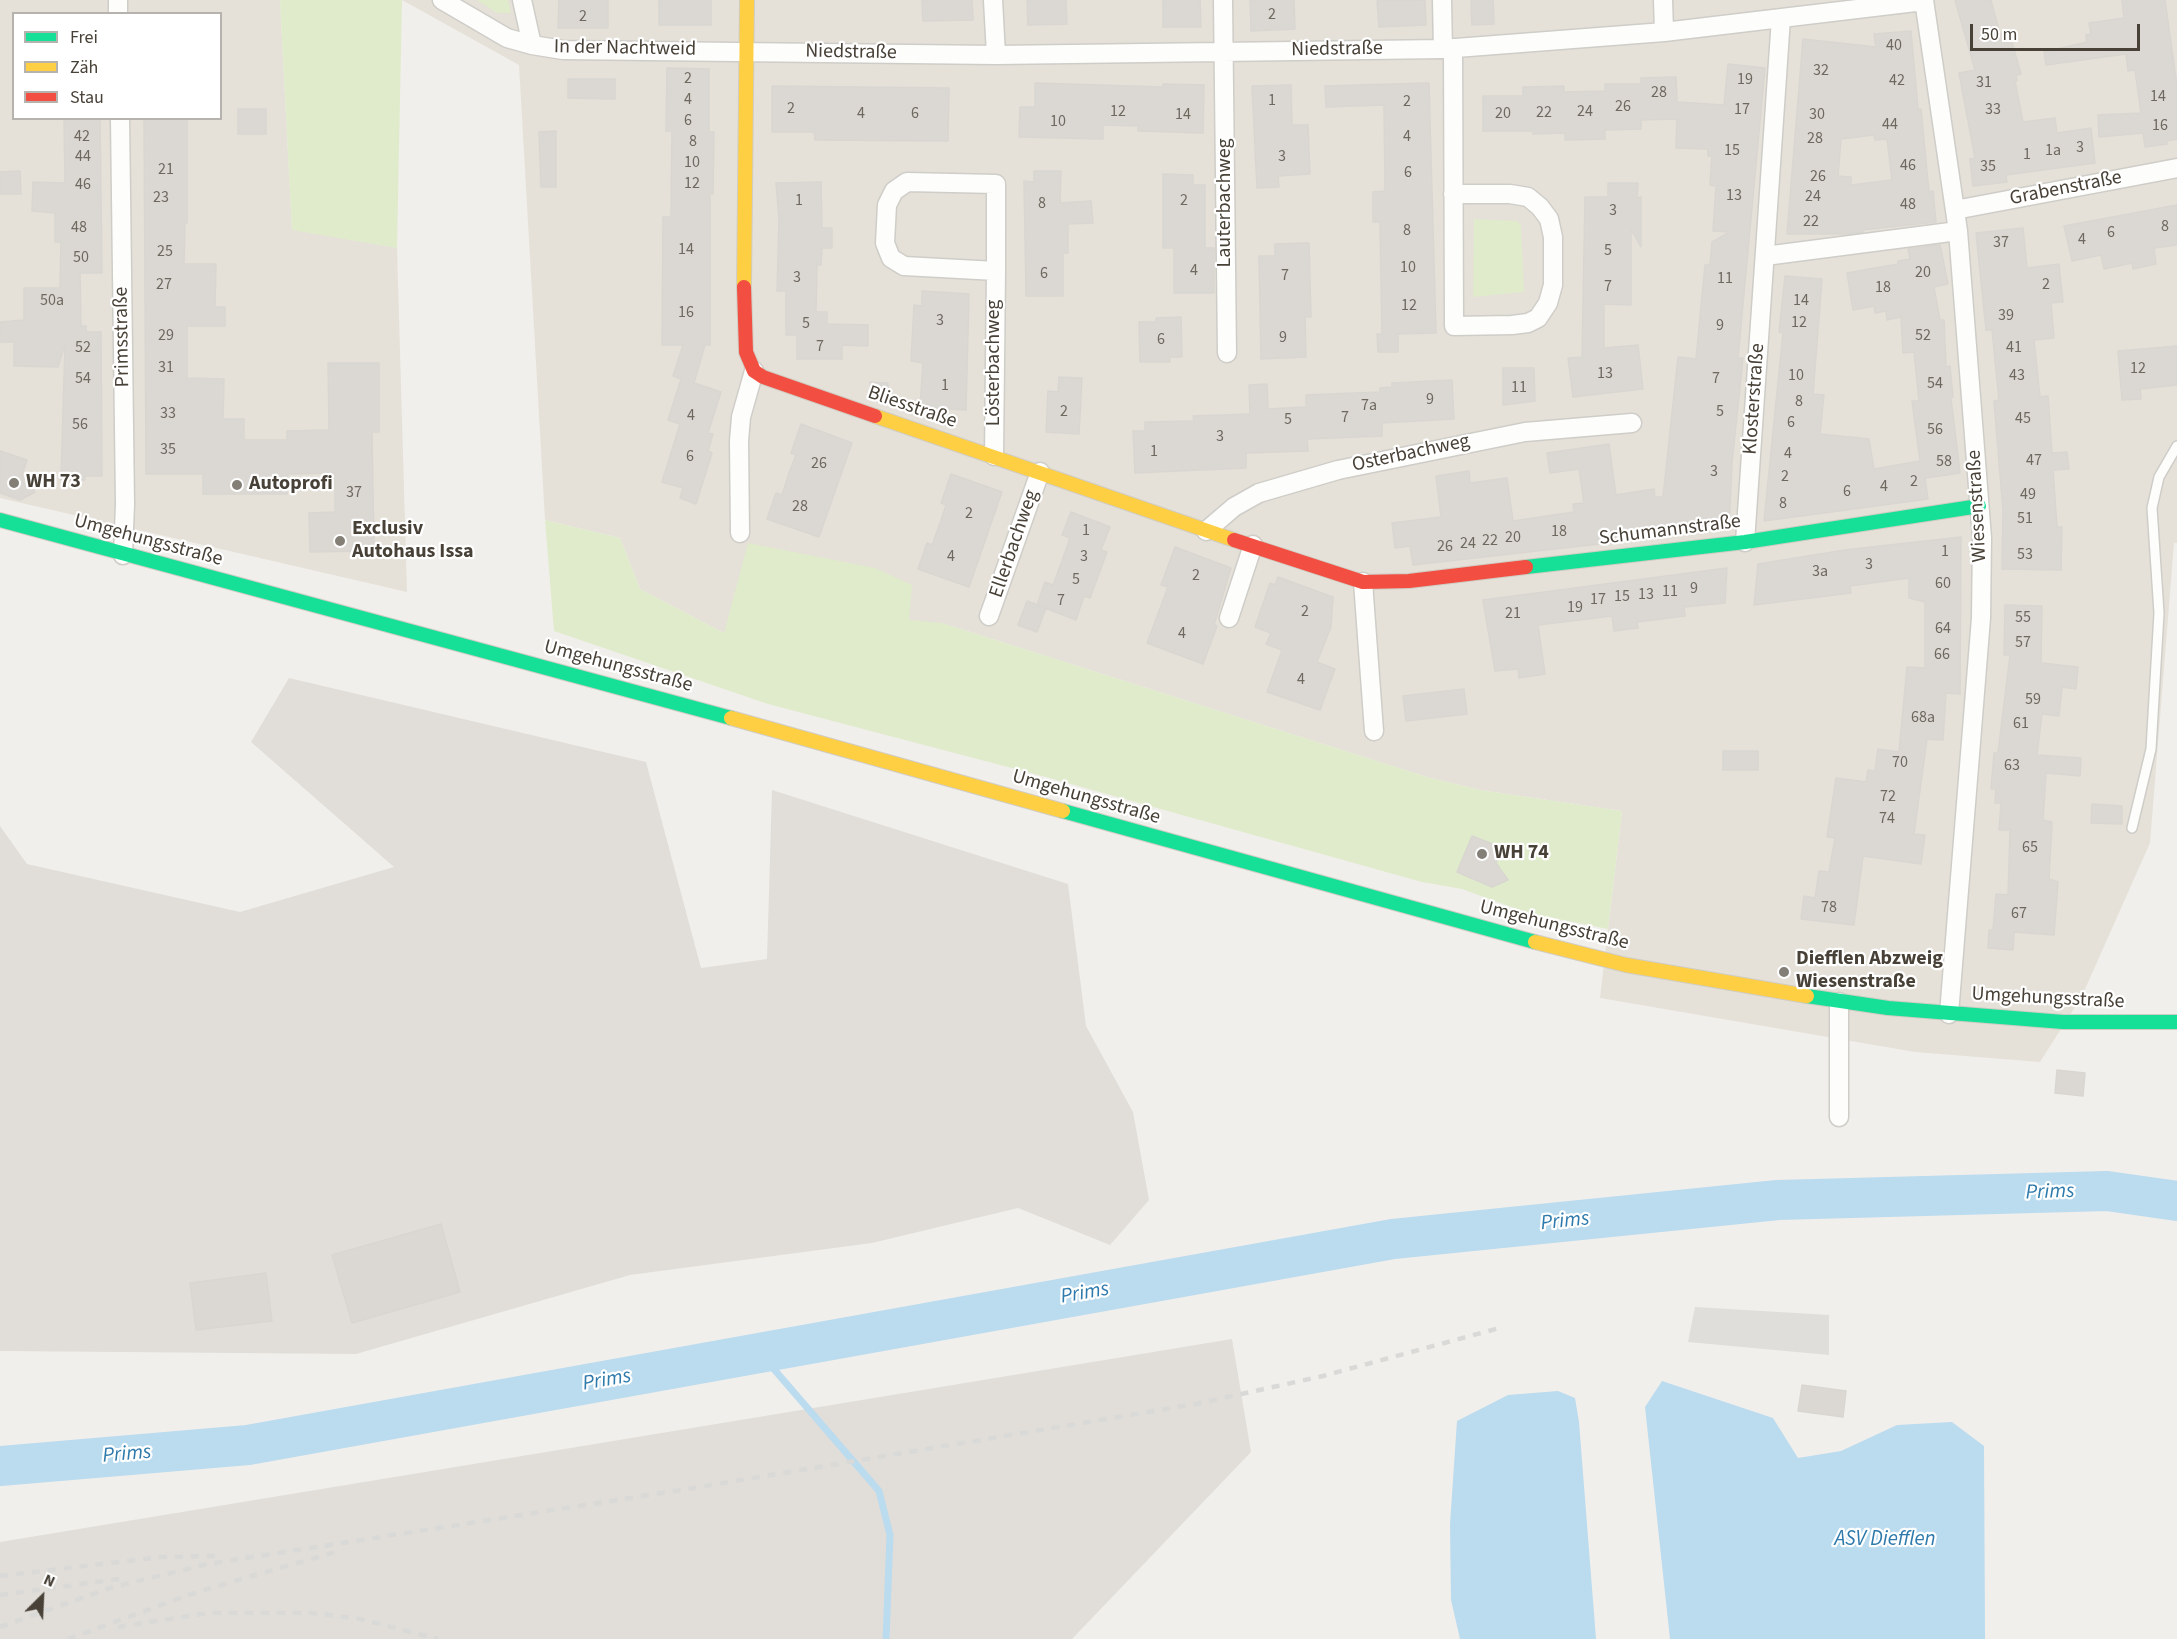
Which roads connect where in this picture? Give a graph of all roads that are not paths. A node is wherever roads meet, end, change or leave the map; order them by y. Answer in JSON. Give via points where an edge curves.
{"nodes":[{"id":1,"x":442,"y":0,"type":"edge"},
{"id":2,"x":522,"y":0,"type":"edge"},
{"id":3,"x":747,"y":0,"type":"edge"},
{"id":4,"x":993,"y":0,"type":"edge"},
{"id":5,"x":1223,"y":0,"type":"edge"},
{"id":6,"x":1442,"y":0,"type":"edge"},
{"id":7,"x":1663,"y":0,"type":"edge"},
{"id":8,"x":1924,"y":1,"type":"edge"},
{"id":9,"x":1781,"y":18,"type":"junction"},
{"id":10,"x":1664,"y":32,"type":"junction"},
{"id":11,"x":532,"y":45,"type":"junction"},
{"id":12,"x":1448,"y":49,"type":"junction"},
{"id":13,"x":747,"y":51,"type":"junction"},
{"id":14,"x":1226,"y":52,"type":"junction"},
{"id":15,"x":996,"y":55,"type":"junction"},
{"id":16,"x":120,"y":120,"type":"edge"},
{"id":17,"x":2177,"y":168,"type":"edge"},
{"id":18,"x":1453,"y":194,"type":"junction"},
{"id":19,"x":1955,"y":210,"type":"junction"},
{"id":20,"x":1958,"y":231,"type":"junction"},
{"id":21,"x":1765,"y":256,"type":"junction"},
{"id":22,"x":996,"y":271,"type":"junction"},
{"id":23,"x":1227,"y":353,"type":"dead end"},
{"id":24,"x":754,"y":371,"type":"junction"},
{"id":25,"x":1632,"y":423,"type":"dead end"},
{"id":26,"x":2177,"y":446,"type":"edge"},
{"id":27,"x":994,"y":456,"type":"junction"},
{"id":28,"x":1040,"y":471,"type":"junction"},
{"id":29,"x":1979,"y":506,"type":"junction"},
{"id":30,"x":0,"y":520,"type":"edge"},
{"id":31,"x":1206,"y":531,"type":"junction"},
{"id":32,"x":740,"y":533,"type":"dead end"},
{"id":33,"x":1745,"y":542,"type":"junction"},
{"id":34,"x":1253,"y":545,"type":"junction"},
{"id":35,"x":123,"y":555,"type":"junction"},
{"id":36,"x":1363,"y":582,"type":"junction"},
{"id":37,"x":989,"y":616,"type":"dead end"},
{"id":38,"x":1229,"y":618,"type":"dead end"},
{"id":39,"x":1374,"y":731,"type":"dead end"},
{"id":40,"x":2132,"y":828,"type":"dead end"},
{"id":41,"x":1839,"y":1002,"type":"junction"},
{"id":42,"x":1949,"y":1014,"type":"junction"},
{"id":43,"x":2177,"y":1022,"type":"edge"},
{"id":44,"x":1839,"y":1117,"type":"dead end"}],
"edges":[{"from":1,"to":11,"type":"street","name":"In der Nachtweid","via":[[507,38]]},
{"from":2,"to":11,"type":"street"},
{"from":3,"to":13,"type":"main road"},
{"from":4,"to":15,"type":"street"},
{"from":5,"to":14,"type":"street","name":"Lauterbachweg"},
{"from":6,"to":12,"type":"street"},
{"from":7,"to":10,"type":"street"},
{"from":8,"to":9,"type":"street","name":"Niedstraße"},
{"from":8,"to":19,"type":"street","name":"Wiesenstraße"},
{"from":9,"to":10,"type":"street","name":"Niedstraße"},
{"from":9,"to":21,"type":"street","name":"Klosterstraße"},
{"from":10,"to":12,"type":"street","name":"Niedstraße"},
{"from":11,"to":13,"type":"street","name":"In der Nachtweid","via":[[563,50]]},
{"from":12,"to":14,"type":"street","name":"Niedstraße"},
{"from":12,"to":18,"type":"street"},
{"from":13,"to":15,"type":"street","name":"Niedstraße"},
{"from":13,"to":24,"type":"main road","via":[[744,317],[746,352]]},
{"from":14,"to":15,"type":"street","name":"Niedstraße"},
{"from":14,"to":23,"type":"street","name":"Lauterbachweg"},
{"from":16,"to":35,"type":"street","name":"Primsstraße"},
{"from":17,"to":19,"type":"street","name":"Grabenstraße"},
{"from":18,"to":18,"type":"street","via":[[1510,194],[1528,198],[1549,219],[1553,285],[1538,318],[1512,325],[1454,326]]},
{"from":19,"to":20,"type":"street","name":"Wiesenstraße"},
{"from":20,"to":21,"type":"street"},
{"from":20,"to":29,"type":"street","name":"Wiesenstraße"},
{"from":21,"to":33,"type":"street","name":"Klosterstraße"},
{"from":22,"to":22,"type":"street","name":"Lösterbachweg","via":[[996,184],[907,182],[894,191],[887,205],[885,243],[891,258],[904,266]]},
{"from":22,"to":27,"type":"street","name":"Lösterbachweg"},
{"from":24,"to":27,"type":"main road","name":"Bliesstraße","via":[[783,385]]},
{"from":24,"to":32,"type":"street","via":[[740,425]]},
{"from":25,"to":31,"type":"street","name":"Osterbachweg","via":[[1525,432],[1328,472],[1259,493],[1234,507]]},
{"from":26,"to":40,"type":"lane","via":[[2159,477],[2152,508],[2159,613],[2152,738]]},
{"from":27,"to":28,"type":"main road","name":"Bliesstraße"},
{"from":28,"to":31,"type":"main road","name":"Bliesstraße"},
{"from":28,"to":37,"type":"street","name":"Ellerbachweg"},
{"from":29,"to":33,"type":"main road","name":"Schumannstraße"},
{"from":29,"to":42,"type":"street","name":"Wiesenstraße","via":[[1981,618]]},
{"from":30,"to":35,"type":"main road","name":"Umgehungsstraße"},
{"from":31,"to":34,"type":"main road","name":"Bliesstraße"},
{"from":33,"to":36,"type":"main road","name":"Schumannstraße","via":[[1409,581]]},
{"from":34,"to":36,"type":"main road","name":"Bliesstraße"},
{"from":34,"to":38,"type":"street"},
{"from":35,"to":41,"type":"main road","name":"Umgehungsstraße","via":[[598,681],[1450,920],[1626,965]]},
{"from":36,"to":39,"type":"street"},
{"from":41,"to":42,"type":"main road","name":"Umgehungsstraße"},
{"from":41,"to":44,"type":"street"},
{"from":42,"to":43,"type":"main road","name":"Umgehungsstraße","via":[[2063,1022]]}]}
